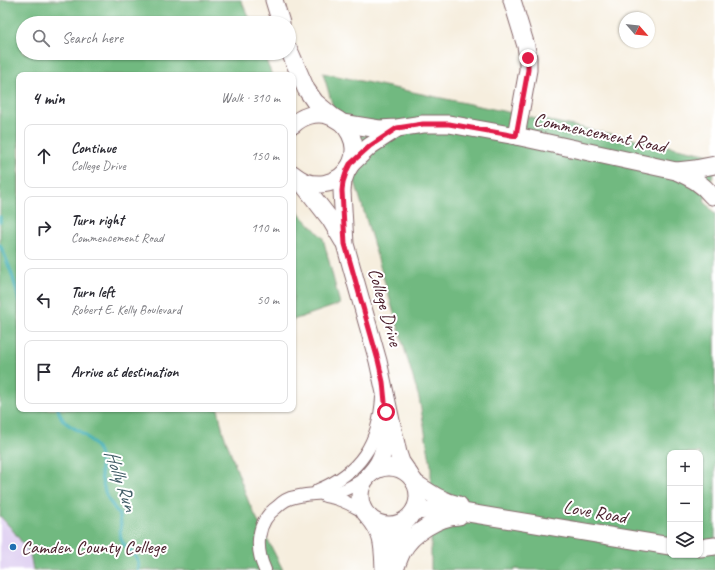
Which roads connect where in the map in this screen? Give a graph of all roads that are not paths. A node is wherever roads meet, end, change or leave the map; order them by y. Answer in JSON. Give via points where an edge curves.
{"nodes":[{"id":1,"x":274,"y":0,"type":"edge"},
{"id":2,"x":512,"y":0,"type":"edge"},
{"id":3,"x":279,"y":16,"type":"edge"},
{"id":4,"x":289,"y":60,"type":"edge"},
{"id":5,"x":293,"y":60,"type":"edge"},
{"id":6,"x":290,"y":72,"type":"edge"},
{"id":7,"x":337,"y":120,"type":"junction"},
{"id":8,"x":296,"y":122,"type":"edge"},
{"id":9,"x":397,"y":128,"type":"junction"},
{"id":10,"x":516,"y":136,"type":"junction"},
{"id":11,"x":715,"y":165,"type":"edge"},
{"id":12,"x":349,"y":167,"type":"junction"},
{"id":13,"x":715,"y":169,"type":"edge"},
{"id":14,"x":676,"y":171,"type":"junction"},
{"id":15,"x":296,"y":177,"type":"edge"},
{"id":16,"x":296,"y":177,"type":"edge"},
{"id":17,"x":714,"y":199,"type":"edge"},
{"id":18,"x":345,"y":244,"type":"junction"},
{"id":19,"x":383,"y":382,"type":"junction"},
{"id":20,"x":368,"y":476,"type":"junction"},
{"id":21,"x":413,"y":479,"type":"junction"},
{"id":22,"x":308,"y":495,"type":"junction"},
{"id":23,"x":366,"y":513,"type":"junction"},
{"id":24,"x":412,"y":513,"type":"junction"},
{"id":25,"x":513,"y":520,"type":"junction"},
{"id":26,"x":667,"y":546,"type":"edge"},
{"id":27,"x":715,"y":546,"type":"edge"},
{"id":28,"x":703,"y":548,"type":"edge"},
{"id":29,"x":265,"y":570,"type":"edge"},
{"id":30,"x":384,"y":570,"type":"edge"},
{"id":31,"x":389,"y":570,"type":"edge"},
{"id":32,"x":395,"y":570,"type":"edge"}],
"edges":[{"from":1,"to":3,"type":"street"},
{"from":2,"to":10,"type":"street","via":[[528,58]]},
{"from":4,"to":6,"type":"street"},
{"from":5,"to":7,"type":"street","via":[[306,90],[315,102]]},
{"from":7,"to":8,"type":"street","name":"Commencement Road","via":[[319,114],[310,115]]},
{"from":7,"to":9,"type":"street","name":"Commencement Road","via":[[379,129]]},
{"from":7,"to":12,"type":"street","name":"College Drive","via":[[347,128],[353,141],[354,152]]},
{"from":9,"to":10,"type":"street","name":"Commencement Road","via":[[449,124]]},
{"from":9,"to":12,"type":"street","name":"Commencement Road","via":[[370,146]]},
{"from":10,"to":14,"type":"street","name":"Commencement Road"},
{"from":11,"to":14,"type":"street","name":"Commencement Road"},
{"from":12,"to":15,"type":"street","name":"Commencement Road","via":[[343,175],[324,184],[308,183]]},
{"from":12,"to":18,"type":"street","name":"College Drive","via":[[342,191]]},
{"from":13,"to":17,"type":"street","via":[[710,181],[710,191]]},
{"from":14,"to":17,"type":"street","name":"Commencement Road","via":[[701,184]]},
{"from":16,"to":18,"type":"street","name":"College Drive","via":[[330,219]]},
{"from":18,"to":19,"type":"street","name":"College Drive"},
{"from":19,"to":20,"type":"street","name":"College Drive","via":[[386,412],[385,443],[382,457]]},
{"from":19,"to":21,"type":"street","name":"College Drive","via":[[398,453]]},
{"from":19,"to":22,"type":"street","via":[[378,425],[374,438],[360,462],[337,481]]},
{"from":20,"to":21,"type":"street","via":[[381,468],[390,467],[398,468]]},
{"from":20,"to":22,"type":"street","via":[[339,492]]},
{"from":20,"to":23,"type":"street","via":[[362,485],[360,495],[360,502]]},
{"from":21,"to":24,"type":"street","via":[[418,496]]},
{"from":21,"to":25,"type":"street","name":"Love Road","via":[[428,492],[447,502]]},
{"from":22,"to":23,"type":"street","via":[[334,497]]},
{"from":22,"to":29,"type":"street","via":[[287,500],[272,510],[266,518],[258,543]]},
{"from":23,"to":24,"type":"street","via":[[375,522],[385,525],[399,524]]},
{"from":23,"to":30,"type":"street","via":[[379,532]]},
{"from":24,"to":25,"type":"street","name":"Love Road","via":[[444,509]]},
{"from":24,"to":31,"type":"street","via":[[394,538]]},
{"from":25,"to":26,"type":"street","name":"Love Road"},
{"from":25,"to":32,"type":"street","via":[[469,516],[446,518],[416,535],[408,543],[397,561]]},
{"from":27,"to":28,"type":"street"}]}
